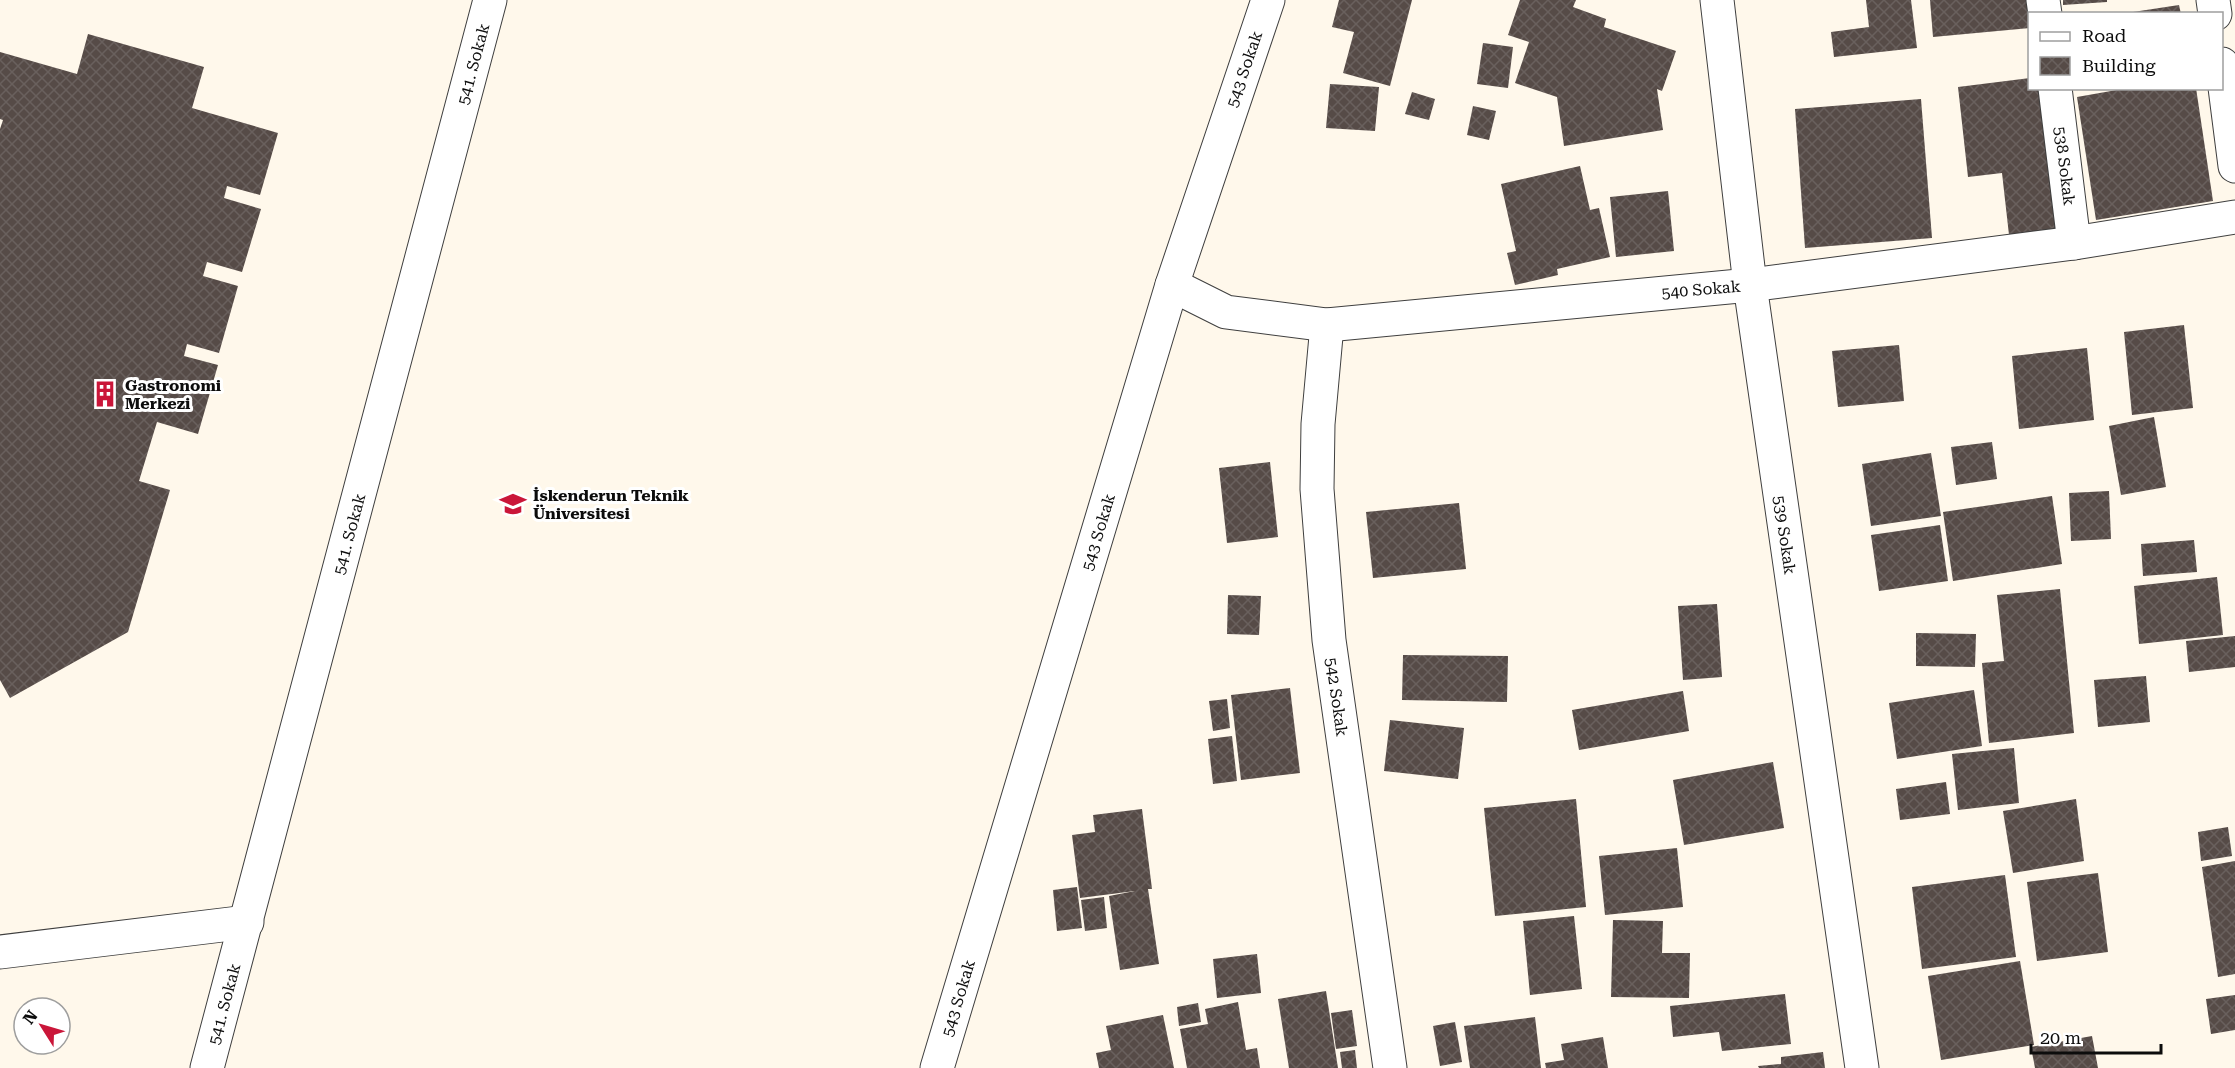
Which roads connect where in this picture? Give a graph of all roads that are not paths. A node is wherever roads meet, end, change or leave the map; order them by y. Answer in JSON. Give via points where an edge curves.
{"nodes":[{"id":1,"x":490,"y":0,"type":"edge"},
{"id":2,"x":1268,"y":0,"type":"edge"},
{"id":3,"x":1717,"y":0,"type":"edge"},
{"id":4,"x":2223,"y":72,"type":"edge"},
{"id":5,"x":2055,"y":90,"type":"edge"},
{"id":6,"x":2235,"y":166,"type":"edge"},
{"id":7,"x":2235,"y":217,"type":"edge"},
{"id":8,"x":2074,"y":243,"type":"junction"},
{"id":9,"x":1172,"y":285,"type":"junction"},
{"id":10,"x":1750,"y":285,"type":"junction"},
{"id":11,"x":1328,"y":325,"type":"junction"},
{"id":12,"x":247,"y":922,"type":"junction"},
{"id":13,"x":0,"y":952,"type":"edge"},
{"id":14,"x":207,"y":1068,"type":"edge"},
{"id":15,"x":937,"y":1068,"type":"edge"},
{"id":16,"x":1390,"y":1068,"type":"edge"},
{"id":17,"x":1862,"y":1068,"type":"edge"}],
"edges":[{"from":1,"to":12,"type":"street","name":"541. Sokak"},
{"from":2,"to":9,"type":"street","name":"543 Sokak"},
{"from":3,"to":10,"type":"street","name":"539 Sokak"},
{"from":4,"to":6,"type":"street"},
{"from":5,"to":8,"type":"street","name":"538 Sokak"},
{"from":7,"to":8,"type":"street","name":"540 Sokak"},
{"from":8,"to":10,"type":"street","name":"540 Sokak"},
{"from":9,"to":11,"type":"street","name":"540 Sokak","via":[[1226,312]]},
{"from":9,"to":15,"type":"street","name":"543 Sokak"},
{"from":10,"to":11,"type":"street","name":"540 Sokak"},
{"from":10,"to":17,"type":"street","name":"539 Sokak"},
{"from":11,"to":16,"type":"street","name":"542 Sokak","via":[[1318,424],[1317,489],[1327,617]]},
{"from":12,"to":13,"type":"street"},
{"from":12,"to":14,"type":"street","name":"541. Sokak"}]}
